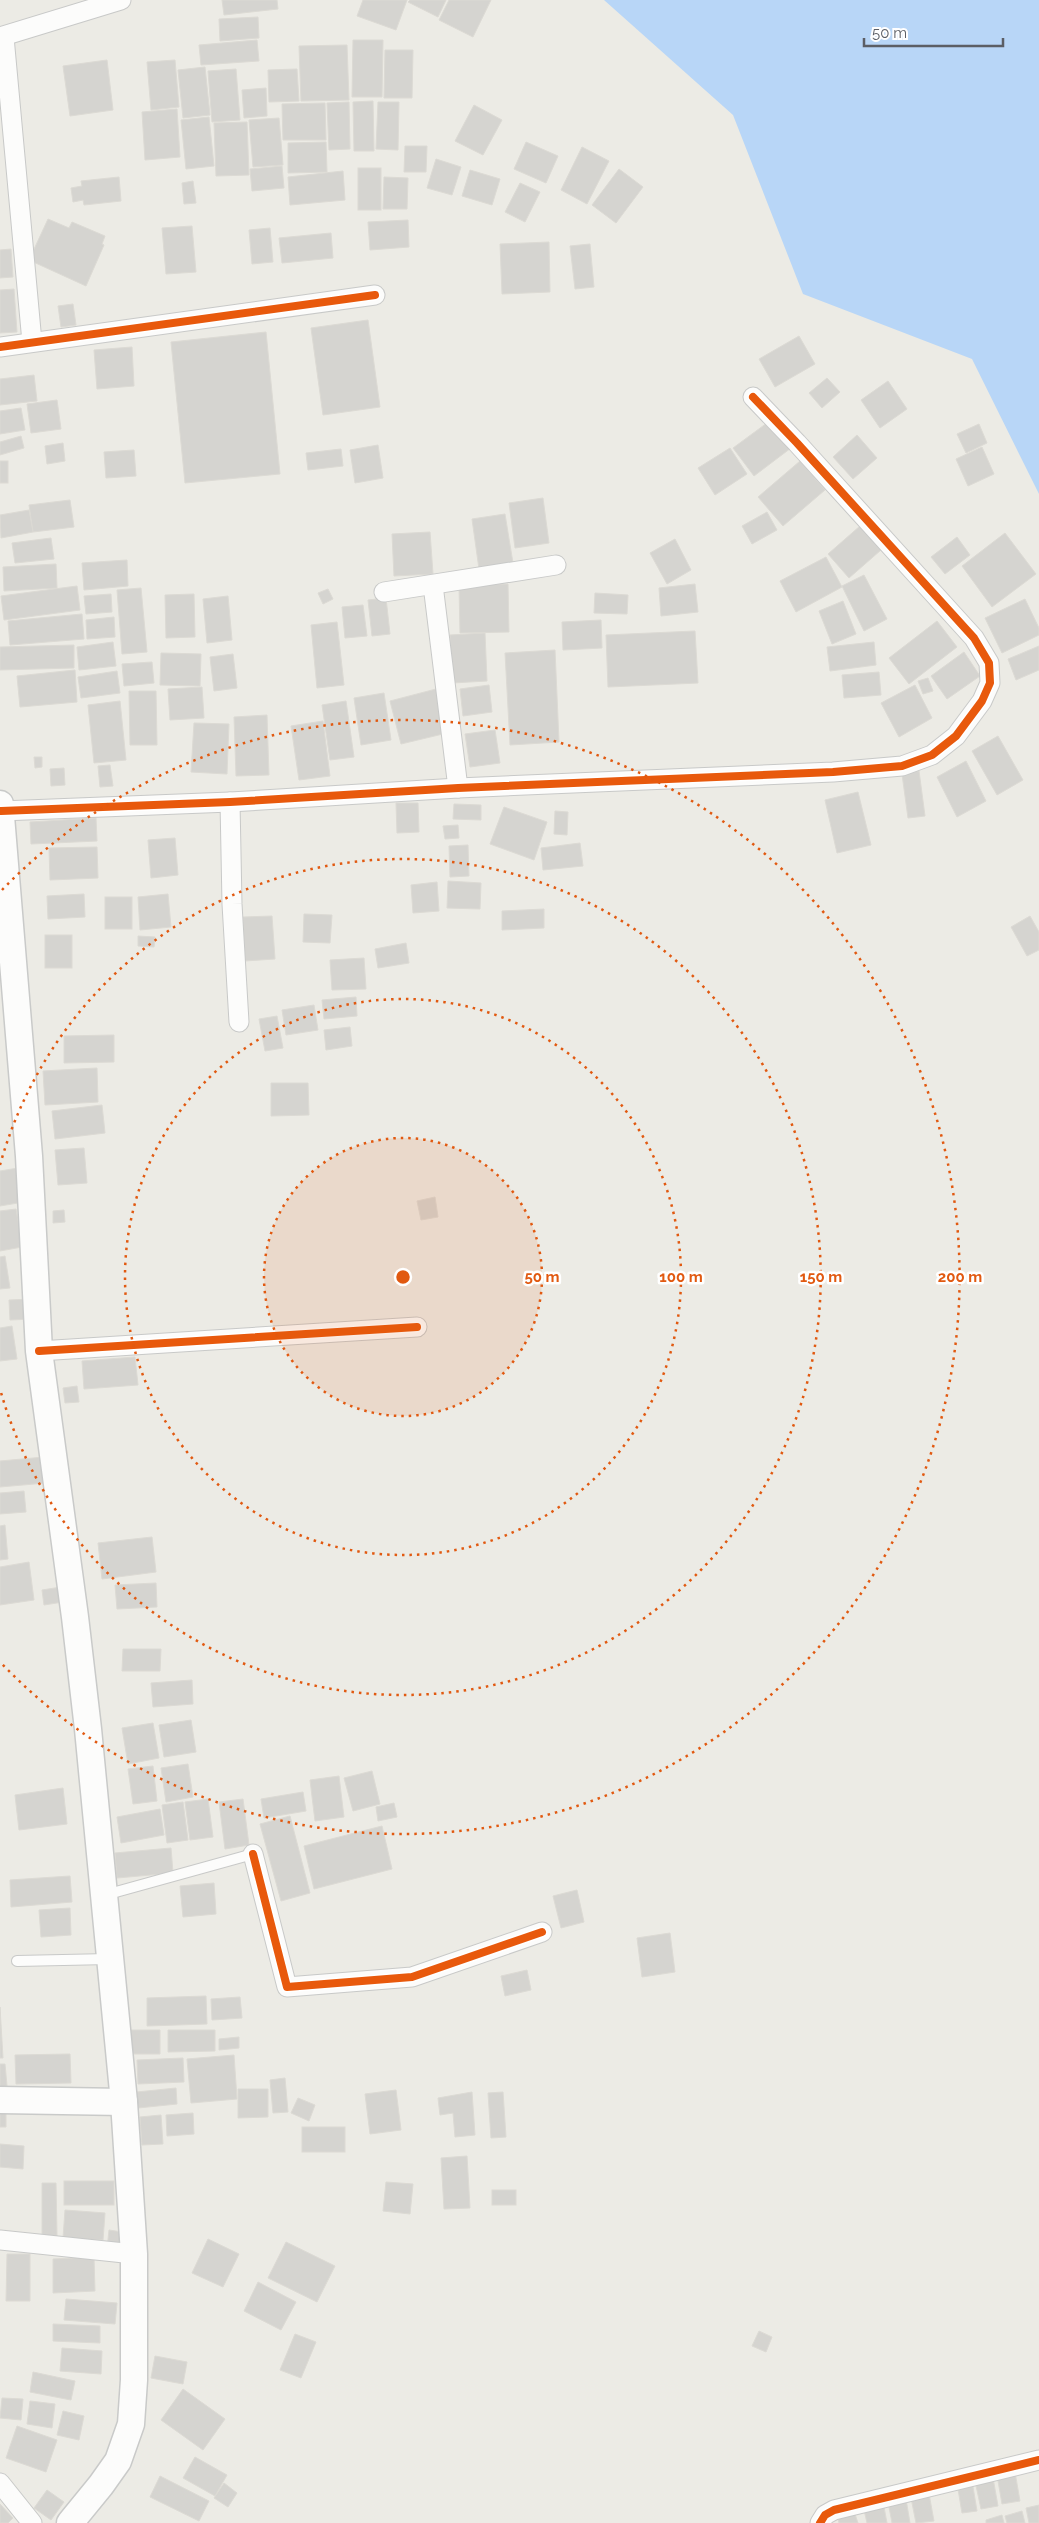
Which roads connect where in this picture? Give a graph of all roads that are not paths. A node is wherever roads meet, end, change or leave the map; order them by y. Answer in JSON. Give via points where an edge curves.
{"nodes":[{"id":1,"x":122,"y":0,"type":"edge"},
{"id":2,"x":2,"y":37,"type":"edge"},
{"id":3,"x":375,"y":295,"type":"dead end"},
{"id":4,"x":32,"y":342,"type":"junction"},
{"id":5,"x":0,"y":346,"type":"edge"},
{"id":6,"x":752,"y":398,"type":"dead end"},
{"id":7,"x":556,"y":566,"type":"dead end"},
{"id":8,"x":433,"y":585,"type":"junction"},
{"id":9,"x":384,"y":592,"type":"dead end"},
{"id":10,"x":458,"y":788,"type":"junction"},
{"id":11,"x":230,"y":802,"type":"junction"},
{"id":12,"x":0,"y":804,"type":"edge"},
{"id":13,"x":1,"y":810,"type":"edge"},
{"id":14,"x":239,"y":1022,"type":"dead end"},
{"id":15,"x":418,"y":1327,"type":"dead end"},
{"id":16,"x":39,"y":1351,"type":"junction"},
{"id":17,"x":253,"y":1854,"type":"joint"},
{"id":18,"x":104,"y":1896,"type":"junction"},
{"id":19,"x":542,"y":1932,"type":"dead end"},
{"id":20,"x":110,"y":1959,"type":"junction"},
{"id":21,"x":18,"y":1961,"type":"dead end"},
{"id":22,"x":0,"y":2100,"type":"edge"},
{"id":23,"x":124,"y":2102,"type":"junction"},
{"id":24,"x":0,"y":2240,"type":"edge"},
{"id":25,"x":134,"y":2254,"type":"junction"},
{"id":26,"x":1039,"y":2460,"type":"edge"},
{"id":27,"x":0,"y":2483,"type":"edge"},
{"id":28,"x":32,"y":2523,"type":"edge"},
{"id":29,"x":70,"y":2523,"type":"edge"},
{"id":30,"x":820,"y":2523,"type":"edge"}],
"edges":[{"from":1,"to":2,"type":"street"},
{"from":2,"to":4,"type":"street"},
{"from":3,"to":4,"type":"street"},
{"from":4,"to":5,"type":"street"},
{"from":6,"to":10,"type":"street","via":[[974,638],[989,664],[990,683],[975,712],[956,736],[932,754],[902,766],[834,772]]},
{"from":7,"to":8,"type":"street"},
{"from":8,"to":9,"type":"street"},
{"from":8,"to":10,"type":"street"},
{"from":10,"to":11,"type":"street"},
{"from":11,"to":13,"type":"street"},
{"from":11,"to":14,"type":"street"},
{"from":12,"to":13,"type":"main road"},
{"from":13,"to":16,"type":"main road","via":[[29,1156]]},
{"from":15,"to":16,"type":"street"},
{"from":16,"to":18,"type":"main road","via":[[76,1627]]},
{"from":17,"to":18,"type":"lane"},
{"from":17,"to":19,"type":"street","via":[[287,1987],[412,1976]]},
{"from":18,"to":20,"type":"main road"},
{"from":20,"to":21,"type":"lane"},
{"from":20,"to":23,"type":"main road"},
{"from":22,"to":23,"type":"main road"},
{"from":23,"to":25,"type":"main road"},
{"from":24,"to":25,"type":"street"},
{"from":25,"to":29,"type":"main road","via":[[132,2424],[118,2461]]},
{"from":26,"to":30,"type":"street","via":[[834,2510]]},
{"from":27,"to":28,"type":"street"}]}
